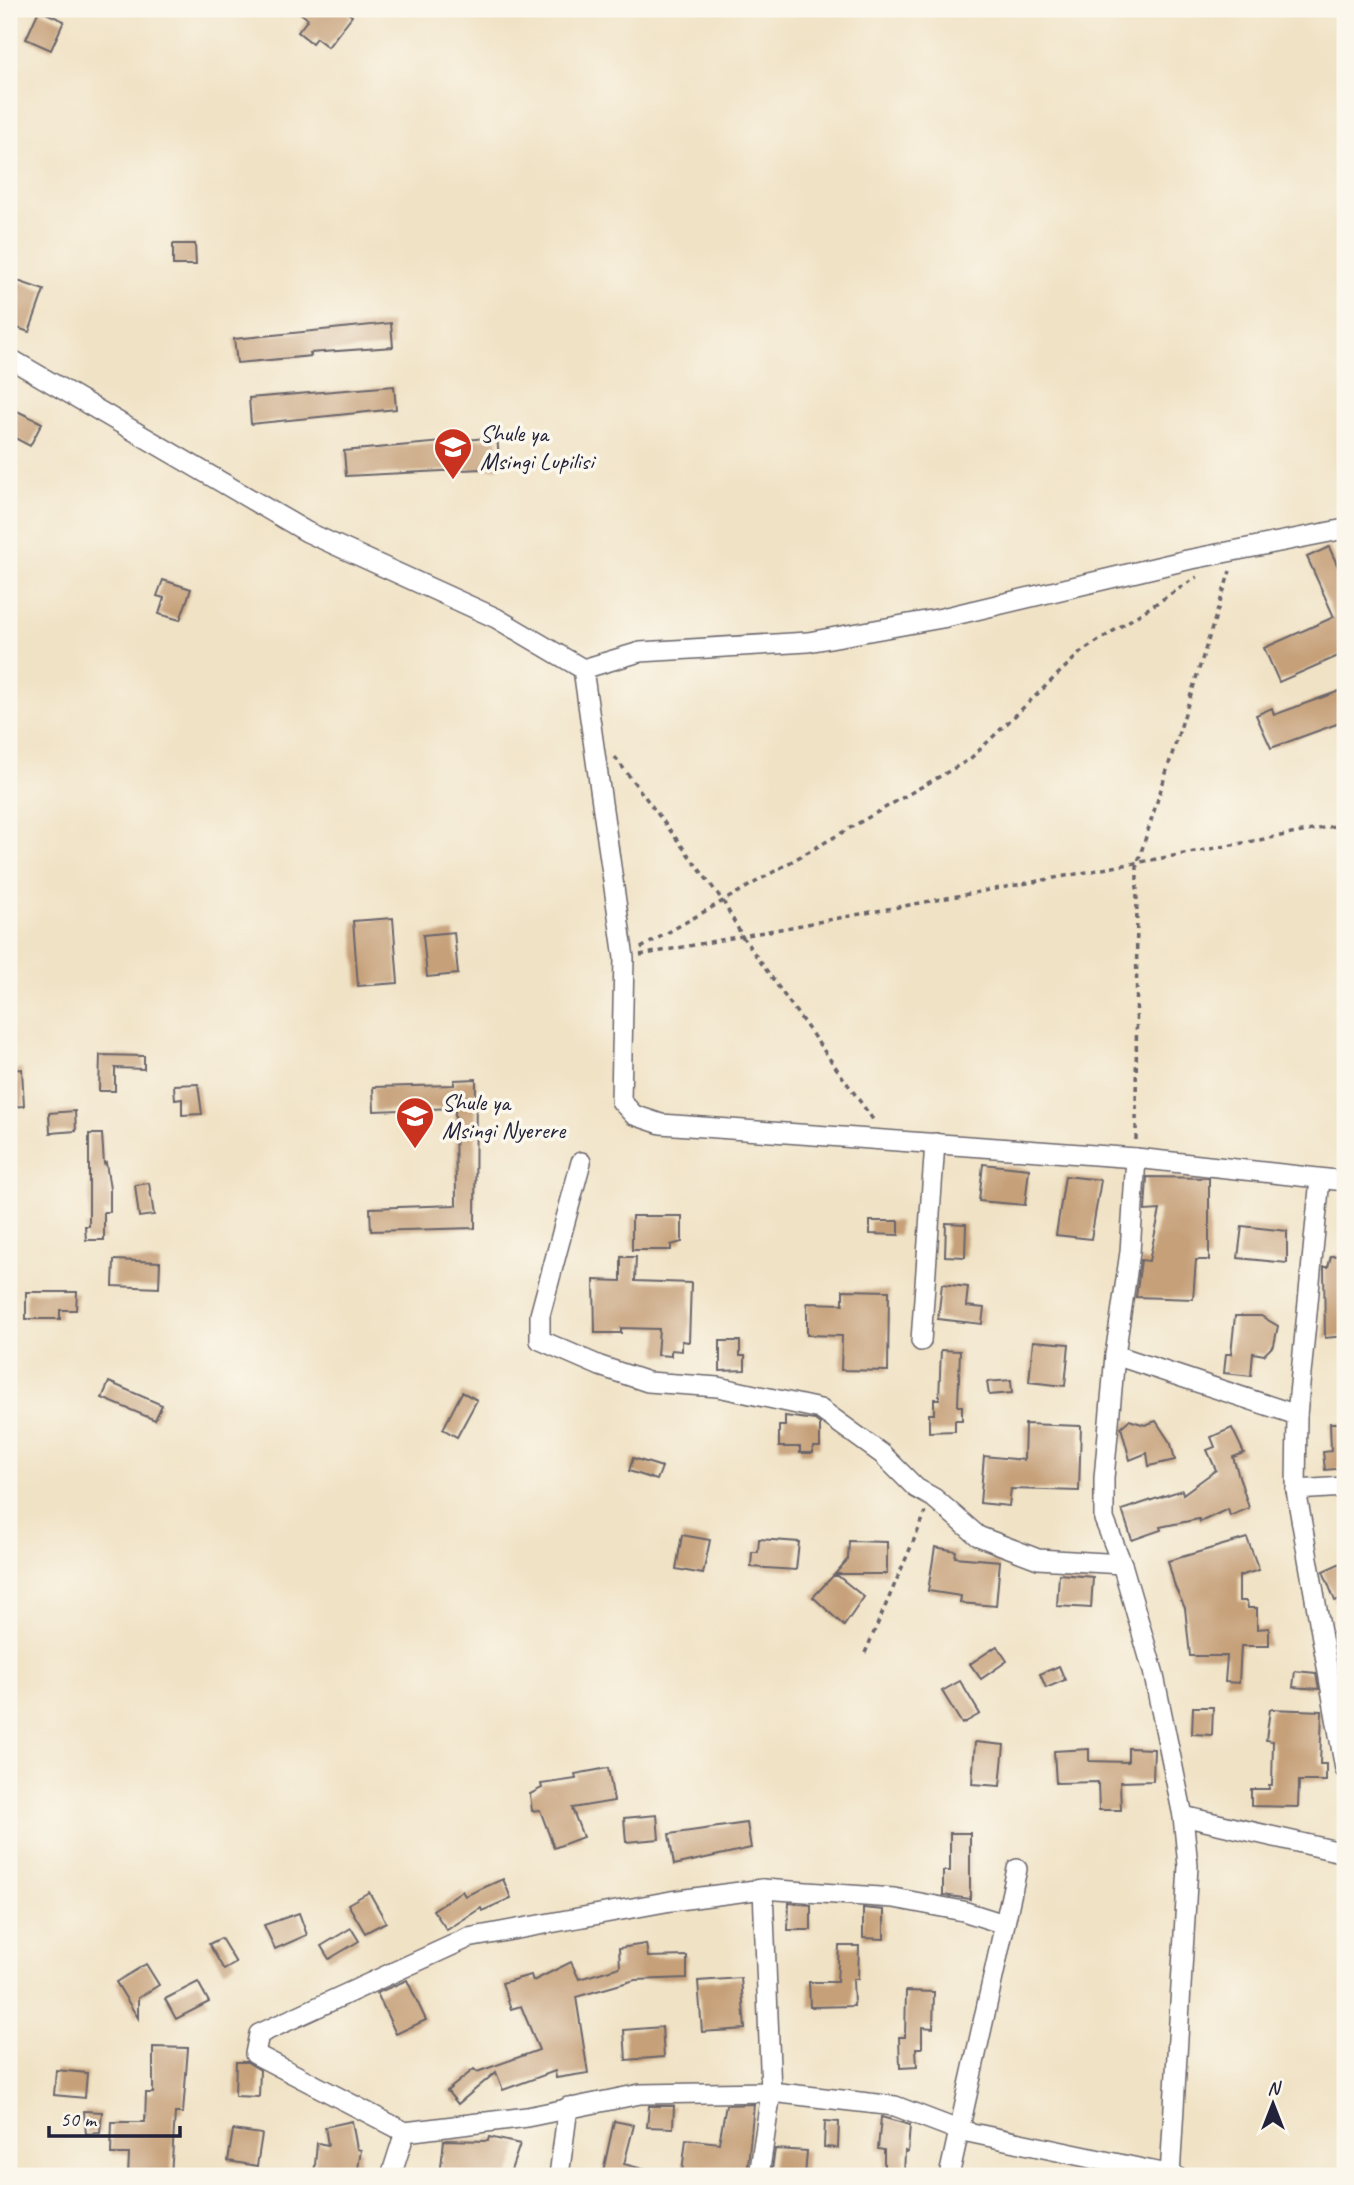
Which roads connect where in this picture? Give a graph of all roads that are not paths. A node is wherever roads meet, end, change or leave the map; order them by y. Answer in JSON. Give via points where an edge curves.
{"nodes":[{"id":1,"x":9,"y":358,"type":"edge"},
{"id":2,"x":1345,"y":529,"type":"edge"},
{"id":3,"x":583,"y":669,"type":"junction"},
{"id":4,"x":935,"y":1143,"type":"junction"},
{"id":5,"x":1136,"y":1158,"type":"junction"},
{"id":6,"x":581,"y":1162,"type":"dead end"},
{"id":7,"x":1320,"y":1179,"type":"junction"},
{"id":8,"x":1345,"y":1181,"type":"edge"},
{"id":9,"x":921,"y":1341,"type":"dead end"},
{"id":10,"x":1115,"y":1354,"type":"junction"},
{"id":11,"x":1297,"y":1415,"type":"junction"},
{"id":12,"x":1345,"y":1487,"type":"edge"},
{"id":13,"x":1296,"y":1490,"type":"junction"},
{"id":14,"x":1122,"y":1564,"type":"junction"},
{"id":15,"x":1345,"y":1769,"type":"edge"},
{"id":16,"x":1183,"y":1816,"type":"junction"},
{"id":17,"x":1345,"y":1853,"type":"edge"},
{"id":18,"x":1017,"y":1869,"type":"dead end"},
{"id":19,"x":763,"y":1889,"type":"junction"},
{"id":20,"x":1004,"y":1924,"type":"junction"},
{"id":21,"x":771,"y":2092,"type":"junction"},
{"id":22,"x":568,"y":2108,"type":"junction"},
{"id":23,"x":958,"y":2130,"type":"junction"},
{"id":24,"x":405,"y":2132,"type":"junction"},
{"id":25,"x":391,"y":2176,"type":"edge"},
{"id":26,"x":559,"y":2176,"type":"edge"},
{"id":27,"x":759,"y":2176,"type":"edge"},
{"id":28,"x":949,"y":2176,"type":"edge"},
{"id":29,"x":1172,"y":2176,"type":"edge"}],
"edges":[{"from":1,"to":3,"type":"street","via":[[307,532],[496,618]]},
{"from":2,"to":3,"type":"street","via":[[1187,560],[942,618],[808,642],[640,652]]},
{"from":3,"to":4,"type":"street","via":[[624,958],[621,1101],[635,1115],[661,1124]]},
{"from":4,"to":5,"type":"street"},
{"from":4,"to":9,"type":"street"},
{"from":5,"to":7,"type":"street"},
{"from":5,"to":10,"type":"street","via":[[1130,1252]]},
{"from":6,"to":14,"type":"street","via":[[540,1315],[540,1340],[648,1382],[718,1387],[820,1409],[882,1454],[916,1488],[978,1536],[1038,1559]]},
{"from":7,"to":8,"type":"street"},
{"from":7,"to":11,"type":"street"},
{"from":10,"to":11,"type":"street"},
{"from":10,"to":14,"type":"street","via":[[1104,1519]]},
{"from":11,"to":13,"type":"street"},
{"from":12,"to":13,"type":"street"},
{"from":13,"to":15,"type":"street"},
{"from":14,"to":16,"type":"street","via":[[1153,1671]]},
{"from":16,"to":17,"type":"street"},
{"from":16,"to":29,"type":"street","via":[[1188,1866]]},
{"from":18,"to":20,"type":"street"},
{"from":19,"to":20,"type":"street","via":[[894,1898]]},
{"from":19,"to":21,"type":"street"},
{"from":19,"to":24,"type":"street","via":[[468,1938],[259,2034],[256,2053]]},
{"from":20,"to":23,"type":"street"},
{"from":21,"to":22,"type":"street","via":[[640,2094]]},
{"from":21,"to":23,"type":"street","via":[[895,2106]]},
{"from":21,"to":27,"type":"street"},
{"from":22,"to":24,"type":"street"},
{"from":22,"to":26,"type":"street"},
{"from":23,"to":28,"type":"street"},
{"from":23,"to":29,"type":"street"},
{"from":24,"to":25,"type":"street"}]}
